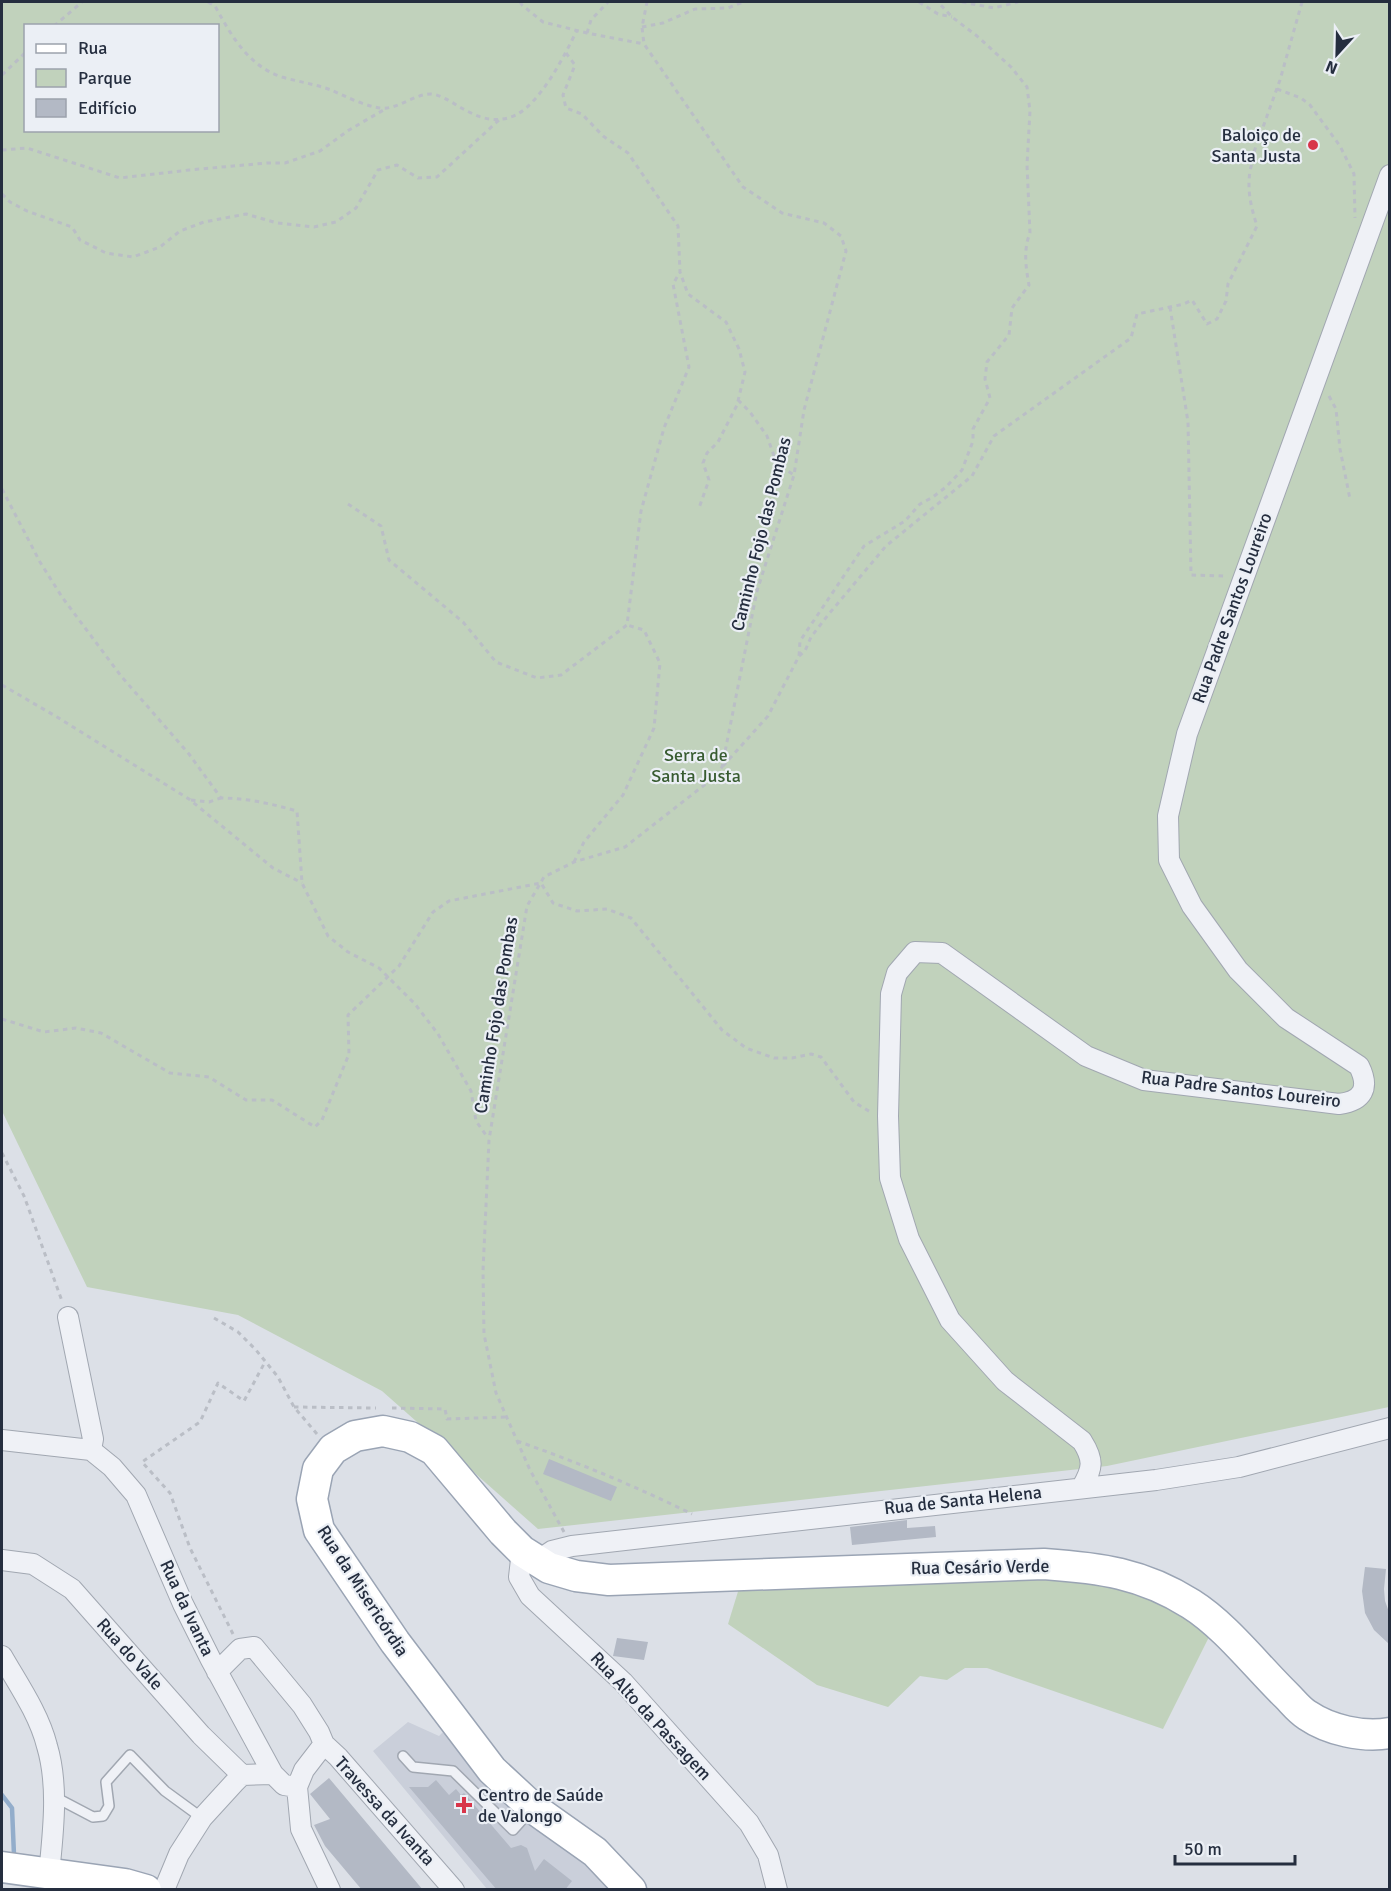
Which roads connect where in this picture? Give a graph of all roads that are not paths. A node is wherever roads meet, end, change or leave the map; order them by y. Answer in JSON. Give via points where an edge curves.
{"nodes":[{"id":1,"x":1388,"y":183,"type":"edge"},
{"id":2,"x":68,"y":1317,"type":"road end"},
{"id":3,"x":1389,"y":1428,"type":"edge"},
{"id":4,"x":2,"y":1440,"type":"edge"},
{"id":5,"x":91,"y":1450,"type":"junction"},
{"id":6,"x":1082,"y":1487,"type":"junction"},
{"id":7,"x":529,"y":1556,"type":"junction"},
{"id":8,"x":2,"y":1560,"type":"edge"},
{"id":9,"x":2,"y":1656,"type":"edge"},
{"id":10,"x":214,"y":1666,"type":"junction"},
{"id":11,"x":1389,"y":1733,"type":"edge"},
{"id":12,"x":324,"y":1744,"type":"junction"},
{"id":13,"x":403,"y":1756,"type":"dead end"},
{"id":14,"x":273,"y":1773,"type":"junction"},
{"id":15,"x":242,"y":1775,"type":"junction"},
{"id":16,"x":297,"y":1787,"type":"junction"},
{"id":17,"x":53,"y":1796,"type":"junction"},
{"id":18,"x":533,"y":1808,"type":"junction"},
{"id":19,"x":202,"y":1818,"type":"junction"},
{"id":20,"x":2,"y":1867,"type":"edge"},
{"id":21,"x":49,"y":1874,"type":"junction"},
{"id":22,"x":626,"y":1888,"type":"edge"},
{"id":23,"x":146,"y":1890,"type":"edge"},
{"id":24,"x":164,"y":1890,"type":"edge"},
{"id":25,"x":330,"y":1890,"type":"edge"},
{"id":26,"x":454,"y":1890,"type":"edge"},
{"id":27,"x":777,"y":1890,"type":"edge"}],
"edges":[{"from":1,"to":6,"type":"street","name":"Rua Padre Santos Loureiro","via":[[1187,734],[1168,816],[1169,860],[1192,906],[1238,970],[1286,1018],[1359,1066],[1365,1085],[1359,1098],[1339,1104],[1143,1080],[1086,1056],[942,953],[915,952],[897,973],[891,994],[890,1178],[909,1239],[950,1320],[1005,1381],[1082,1441],[1091,1465]]},
{"from":2,"to":5,"type":"street","via":[[93,1439]]},
{"from":3,"to":6,"type":"street","name":"Rua de Santa Helena","via":[[1239,1467]]},
{"from":4,"to":5,"type":"street"},
{"from":5,"to":10,"type":"street","name":"Rua da Ivanta","via":[[112,1467],[136,1496]]},
{"from":6,"to":7,"type":"street","name":"Rua de Santa Helena","via":[[572,1546]]},
{"from":7,"to":11,"type":"main road","name":"Rua Cesário Verde","via":[[549,1568],[609,1580],[1044,1564],[1125,1574],[1193,1605],[1307,1715],[1343,1731]]},
{"from":7,"to":18,"type":"main road","name":"Rua da Misericórdia","via":[[503,1532],[434,1450],[411,1437],[383,1431],[355,1436],[333,1449],[318,1469],[312,1499],[319,1530],[395,1642],[470,1742],[492,1770]]},
{"from":7,"to":27,"type":"street","name":"Rua Alto da Passagem","via":[[519,1577],[530,1596],[623,1682],[749,1823],[768,1855]]},
{"from":8,"to":15,"type":"street","name":"Rua do Vale","via":[[33,1564],[72,1589],[201,1735]]},
{"from":9,"to":17,"type":"street","via":[[39,1723],[52,1770]]},
{"from":10,"to":12,"type":"street","via":[[240,1649],[254,1647],[277,1673]]},
{"from":10,"to":14,"type":"street","name":"Rua da Ivanta"},
{"from":12,"to":16,"type":"street","name":"Travessa da Ivanta","via":[[304,1770]]},
{"from":12,"to":26,"type":"street","name":"Travessa da Ivanta"},
{"from":13,"to":18,"type":"lane","via":[[413,1767],[453,1771],[513,1830]]},
{"from":14,"to":15,"type":"street"},
{"from":14,"to":16,"type":"street","via":[[284,1785]]},
{"from":15,"to":19,"type":"street"},
{"from":16,"to":25,"type":"street","via":[[301,1829]]},
{"from":17,"to":19,"type":"lane","via":[[93,1817],[103,1816],[109,1806],[106,1782],[130,1755],[165,1791]]},
{"from":17,"to":21,"type":"street"},
{"from":18,"to":22,"type":"main road","name":"Rua da Misericórdia","via":[[595,1852]]},
{"from":19,"to":24,"type":"street","via":[[179,1854]]},
{"from":20,"to":21,"type":"main road"},
{"from":21,"to":23,"type":"main road"}]}
